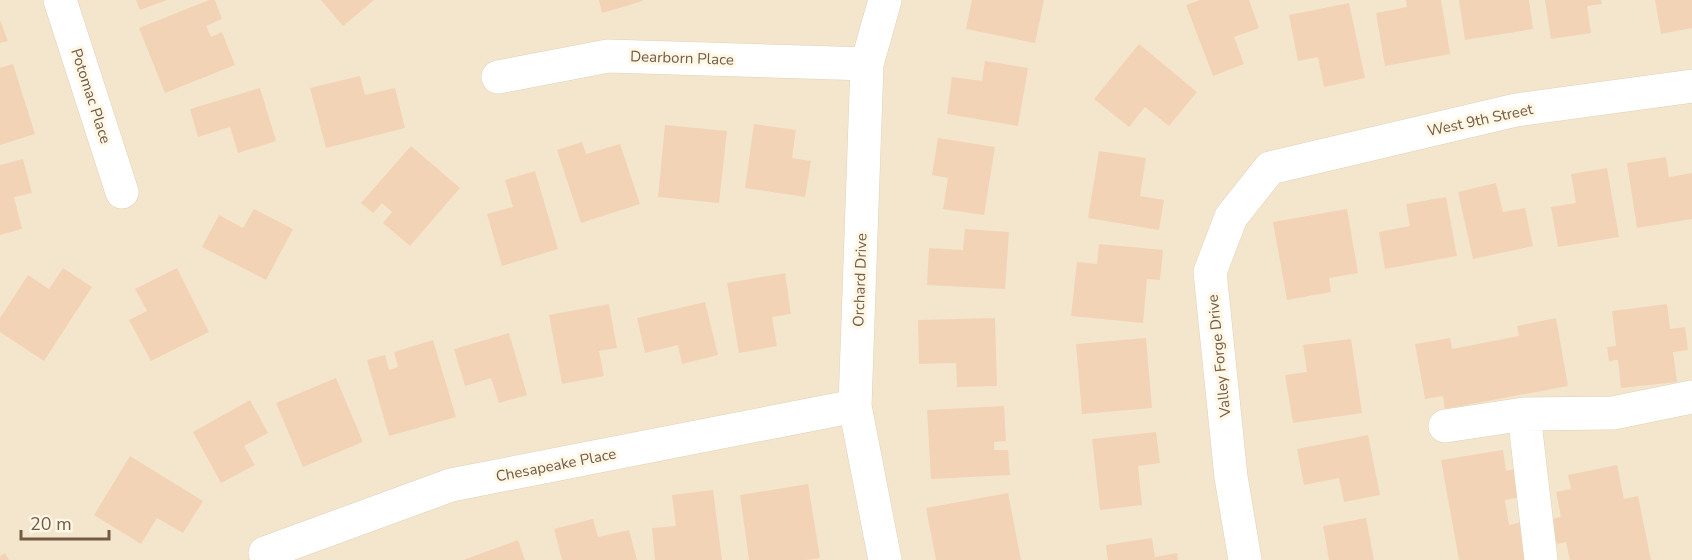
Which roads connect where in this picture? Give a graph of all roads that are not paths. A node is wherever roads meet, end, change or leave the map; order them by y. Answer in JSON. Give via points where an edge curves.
{"nodes":[{"id":1,"x":60,"y":0,"type":"edge"},
{"id":2,"x":885,"y":0,"type":"edge"},
{"id":3,"x":867,"y":64,"type":"junction"},
{"id":4,"x":498,"y":76,"type":"dead end"},
{"id":5,"x":1692,"y":86,"type":"edge"},
{"id":6,"x":1270,"y":168,"type":"joint"},
{"id":7,"x":122,"y":192,"type":"dead end"},
{"id":8,"x":1692,"y":397,"type":"edge"},
{"id":9,"x":855,"y":406,"type":"junction"},
{"id":10,"x":1524,"y":414,"type":"junction"},
{"id":11,"x":1445,"y":426,"type":"dead end"},
{"id":12,"x":264,"y":553,"type":"dead end"},
{"id":13,"x":885,"y":560,"type":"edge"},
{"id":14,"x":1245,"y":560,"type":"edge"},
{"id":15,"x":1541,"y":560,"type":"edge"}],
"edges":[{"from":1,"to":7,"type":"street","name":"Potomac Place"},
{"from":2,"to":3,"type":"street","name":"Orchard Drive"},
{"from":3,"to":4,"type":"street","name":"Dearborn Place","via":[[608,56]]},
{"from":3,"to":9,"type":"street","name":"Orchard Drive"},
{"from":5,"to":6,"type":"street","name":"West 9th Street","via":[[1516,110]]},
{"from":6,"to":14,"type":"street","name":"Valley Forge Drive","via":[[1231,217],[1210,272],[1231,477]]},
{"from":8,"to":10,"type":"street","via":[[1613,413]]},
{"from":9,"to":12,"type":"street","name":"Chesapeake Place","via":[[451,485]]},
{"from":9,"to":13,"type":"street","name":"Orchard Drive"},
{"from":10,"to":11,"type":"street"},
{"from":10,"to":15,"type":"street"}]}
